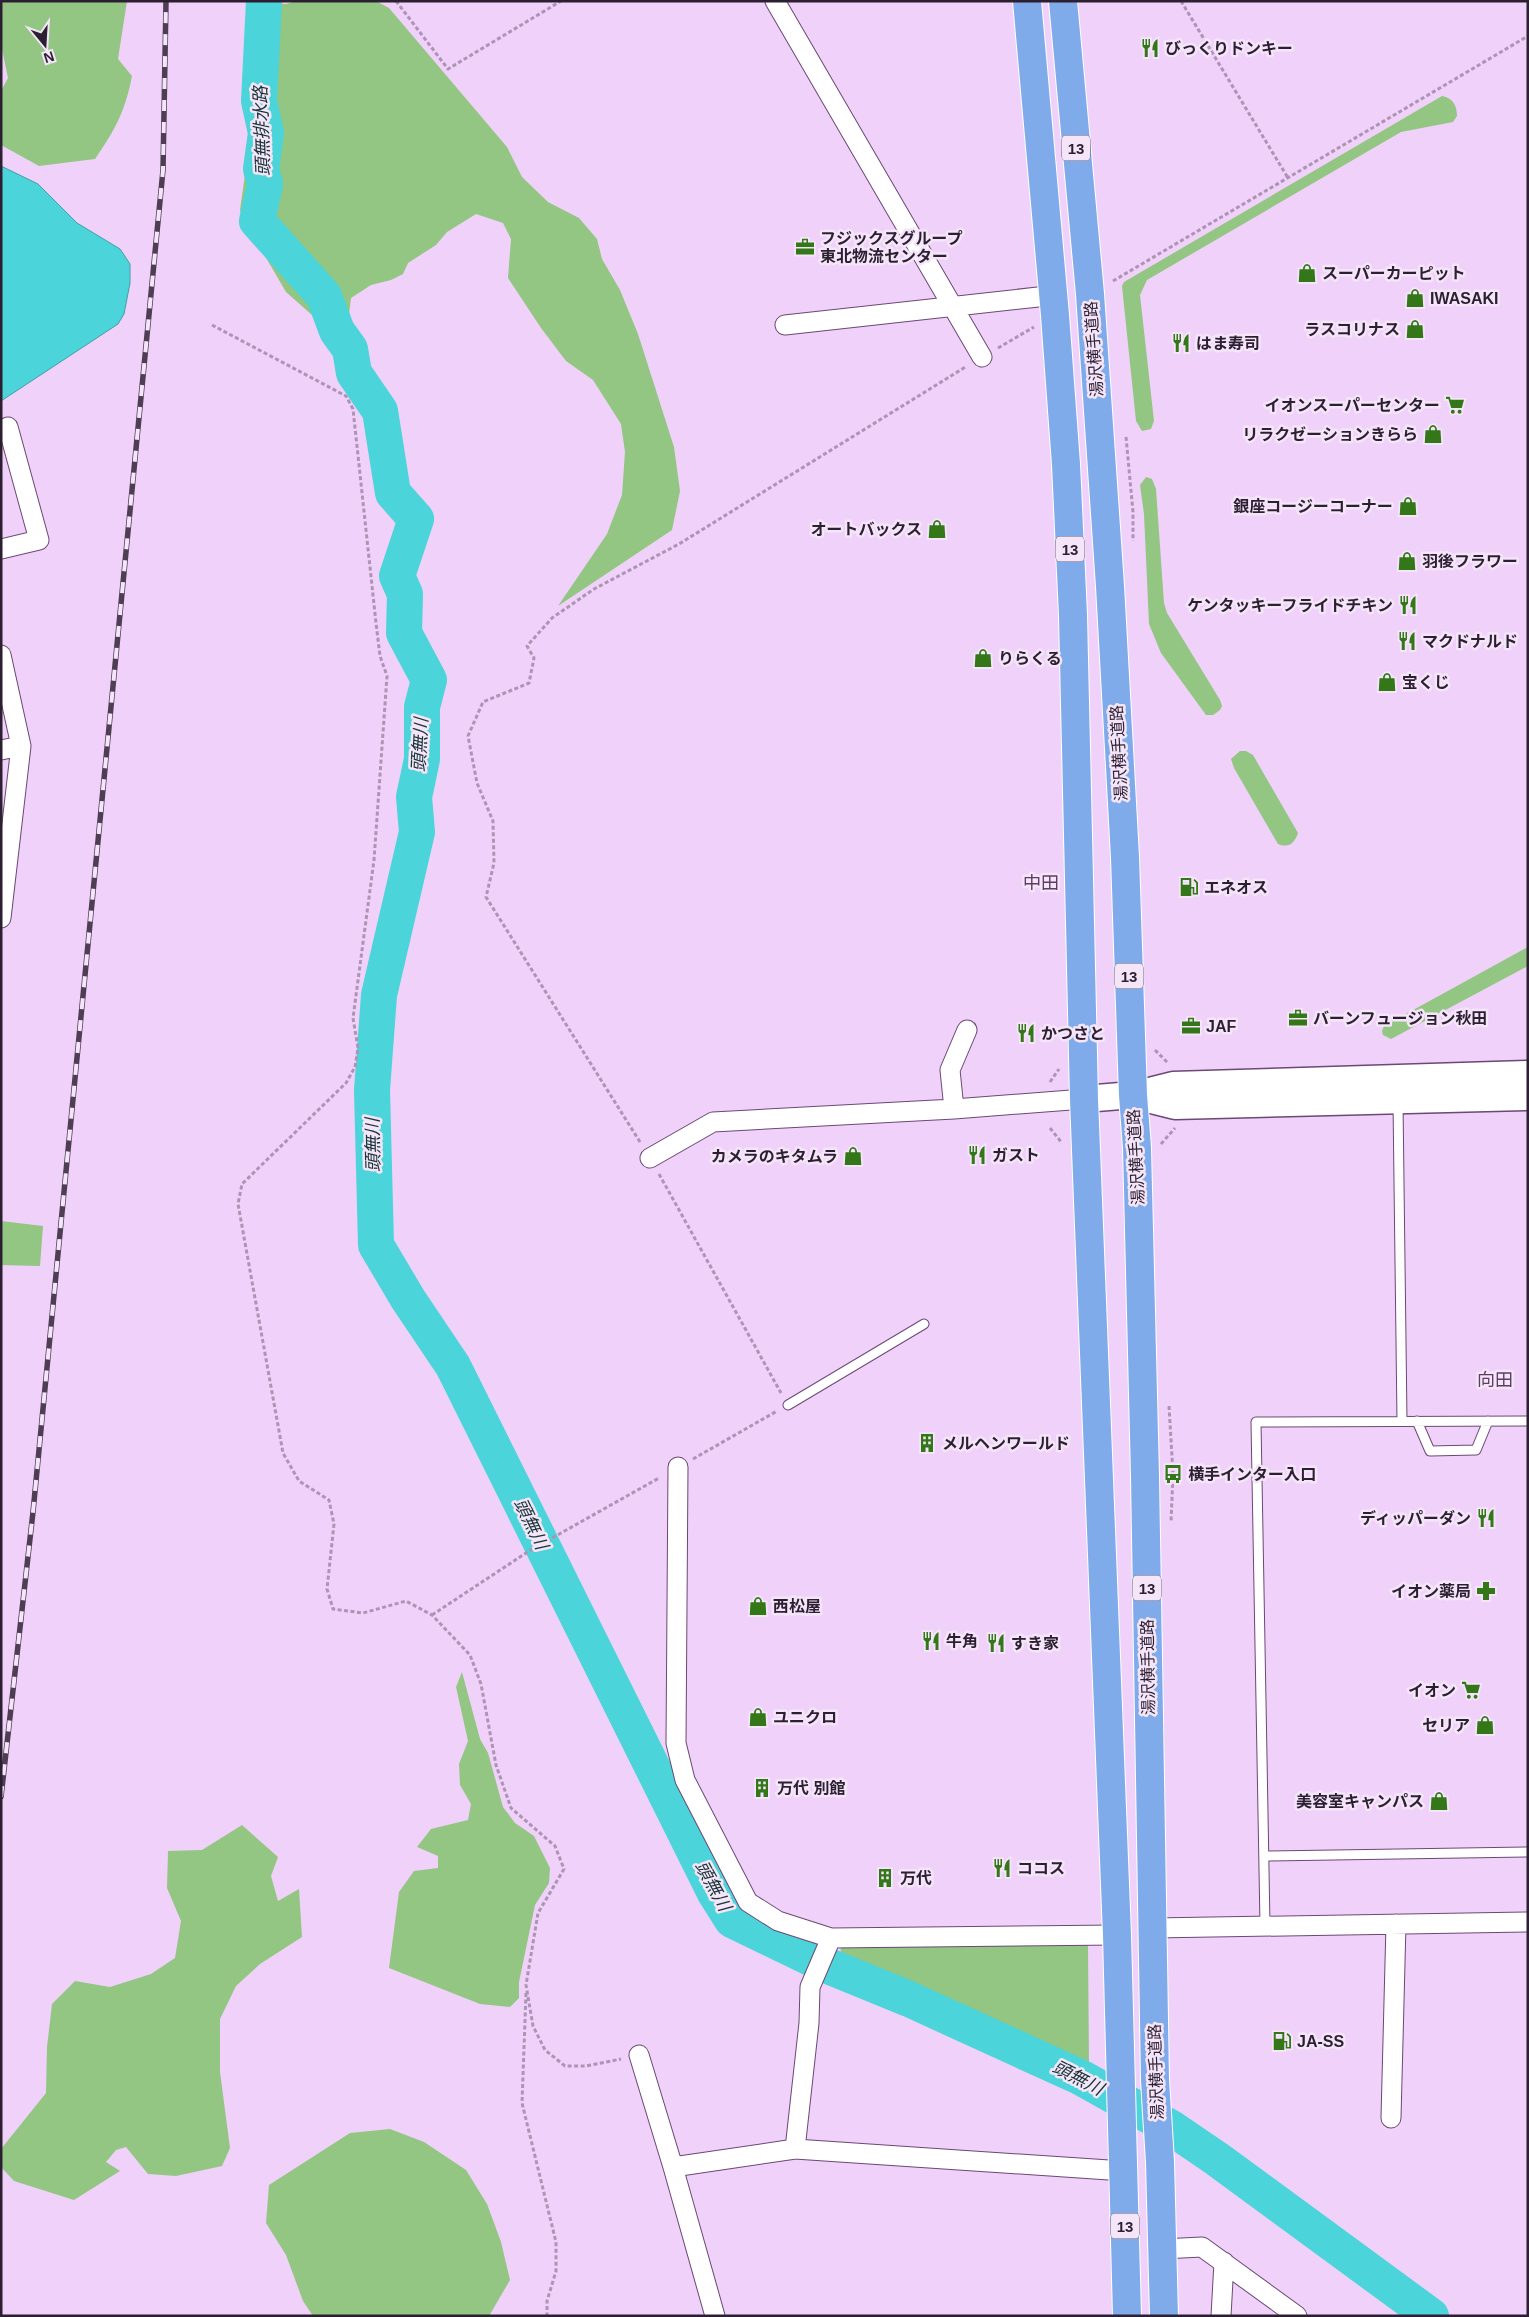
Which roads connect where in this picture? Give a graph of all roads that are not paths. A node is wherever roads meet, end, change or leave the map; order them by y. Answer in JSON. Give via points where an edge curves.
{"nodes":[{"id":1,"x":775,"y":1,"type":"edge"},
{"id":2,"x":1027,"y":1,"type":"edge"},
{"id":3,"x":1063,"y":1,"type":"edge"},
{"id":4,"x":1055,"y":304,"type":"junction"},
{"id":5,"x":954,"y":308,"type":"junction"},
{"id":6,"x":785,"y":325,"type":"dead end"},
{"id":7,"x":982,"y":357,"type":"road end"},
{"id":8,"x":8,"y":427,"type":"dead end"},
{"id":9,"x":1,"y":549,"type":"edge"},
{"id":10,"x":1,"y":655,"type":"edge"},
{"id":11,"x":20,"y":746,"type":"junction"},
{"id":12,"x":1,"y":750,"type":"edge"},
{"id":13,"x":1,"y":918,"type":"edge"},
{"id":14,"x":967,"y":1030,"type":"dead end"},
{"id":15,"x":1528,"y":1074,"type":"edge"},
{"id":16,"x":1133,"y":1095,"type":"junction"},
{"id":17,"x":1528,"y":1097,"type":"edge"},
{"id":18,"x":1084,"y":1099,"type":"junction"},
{"id":19,"x":1398,"y":1100,"type":"junction"},
{"id":20,"x":954,"y":1109,"type":"junction"},
{"id":21,"x":650,"y":1158,"type":"road end"},
{"id":22,"x":924,"y":1324,"type":"dead end"},
{"id":23,"x":788,"y":1405,"type":"road end"},
{"id":24,"x":1402,"y":1421,"type":"junction"},
{"id":25,"x":1417,"y":1421,"type":"junction"},
{"id":26,"x":1488,"y":1421,"type":"junction"},
{"id":27,"x":1528,"y":1421,"type":"edge"},
{"id":28,"x":678,"y":1467,"type":"dead end"},
{"id":29,"x":1528,"y":1852,"type":"edge"},
{"id":30,"x":1264,"y":1856,"type":"junction"},
{"id":31,"x":1528,"y":1922,"type":"edge"},
{"id":32,"x":1396,"y":1924,"type":"junction"},
{"id":33,"x":1265,"y":1925,"type":"junction"},
{"id":34,"x":1153,"y":1928,"type":"junction"},
{"id":35,"x":1117,"y":1935,"type":"junction"},
{"id":36,"x":828,"y":1945,"type":"junction"},
{"id":37,"x":639,"y":2055,"type":"road end"},
{"id":38,"x":1391,"y":2118,"type":"dead end"},
{"id":39,"x":795,"y":2149,"type":"junction"},
{"id":40,"x":674,"y":2168,"type":"junction"},
{"id":41,"x":1124,"y":2171,"type":"junction"},
{"id":42,"x":1162,"y":2248,"type":"junction"},
{"id":43,"x":1224,"y":2262,"type":"junction"},
{"id":44,"x":715,"y":2316,"type":"edge"},
{"id":45,"x":1127,"y":2316,"type":"edge"},
{"id":46,"x":1164,"y":2316,"type":"edge"},
{"id":47,"x":1221,"y":2316,"type":"edge"},
{"id":48,"x":1297,"y":2316,"type":"edge"}],
"edges":[{"from":1,"to":5,"type":"street"},
{"from":2,"to":4,"type":"highway","number":"13"},
{"from":3,"to":16,"type":"highway","name":"湯沢横手道路","number":"13","via":[[1090,294],[1110,586],[1125,857]]},
{"from":4,"to":5,"type":"street","via":[[1038,297]]},
{"from":4,"to":18,"type":"highway","number":"13","via":[[1073,615]]},
{"from":5,"to":6,"type":"street"},
{"from":5,"to":7,"type":"street"},
{"from":8,"to":9,"type":"street","via":[[38,540]]},
{"from":10,"to":11,"type":"street"},
{"from":11,"to":12,"type":"street"},
{"from":11,"to":13,"type":"street"},
{"from":14,"to":20,"type":"street","via":[[950,1070]]},
{"from":15,"to":16,"type":"street","via":[[1173,1085]]},
{"from":16,"to":18,"type":"street"},
{"from":16,"to":19,"type":"street","via":[[1175,1106]]},
{"from":16,"to":34,"type":"highway","name":"湯沢横手道路","number":"13","via":[[1145,1476]]},
{"from":17,"to":19,"type":"street"},
{"from":18,"to":20,"type":"street"},
{"from":18,"to":35,"type":"highway","number":"13"},
{"from":19,"to":24,"type":"lane"},
{"from":20,"to":21,"type":"street","via":[[713,1122]]},
{"from":22,"to":23,"type":"lane"},
{"from":24,"to":25,"type":"lane"},
{"from":24,"to":30,"type":"lane","via":[[1256,1422]]},
{"from":25,"to":26,"type":"lane"},
{"from":25,"to":26,"type":"lane","via":[[1430,1451],[1476,1450]]},
{"from":26,"to":27,"type":"lane"},
{"from":28,"to":36,"type":"street","via":[[676,1743],[685,1780],[748,1902],[778,1922]]},
{"from":29,"to":30,"type":"lane"},
{"from":30,"to":33,"type":"lane"},
{"from":31,"to":32,"type":"street"},
{"from":32,"to":33,"type":"street"},
{"from":32,"to":38,"type":"street"},
{"from":33,"to":34,"type":"street"},
{"from":34,"to":42,"type":"highway","name":"湯沢横手道路","number":"13"},
{"from":35,"to":36,"type":"street"},
{"from":35,"to":41,"type":"highway","number":"13"},
{"from":36,"to":39,"type":"street","via":[[810,1988]]},
{"from":37,"to":40,"type":"street"},
{"from":39,"to":40,"type":"street"},
{"from":39,"to":41,"type":"street"},
{"from":40,"to":44,"type":"street"},
{"from":41,"to":45,"type":"highway","number":"13"},
{"from":42,"to":43,"type":"street","via":[[1202,2247]]},
{"from":42,"to":46,"type":"highway","name":"湯沢横手道路","number":"13"},
{"from":43,"to":47,"type":"street"},
{"from":43,"to":48,"type":"street"}]}
